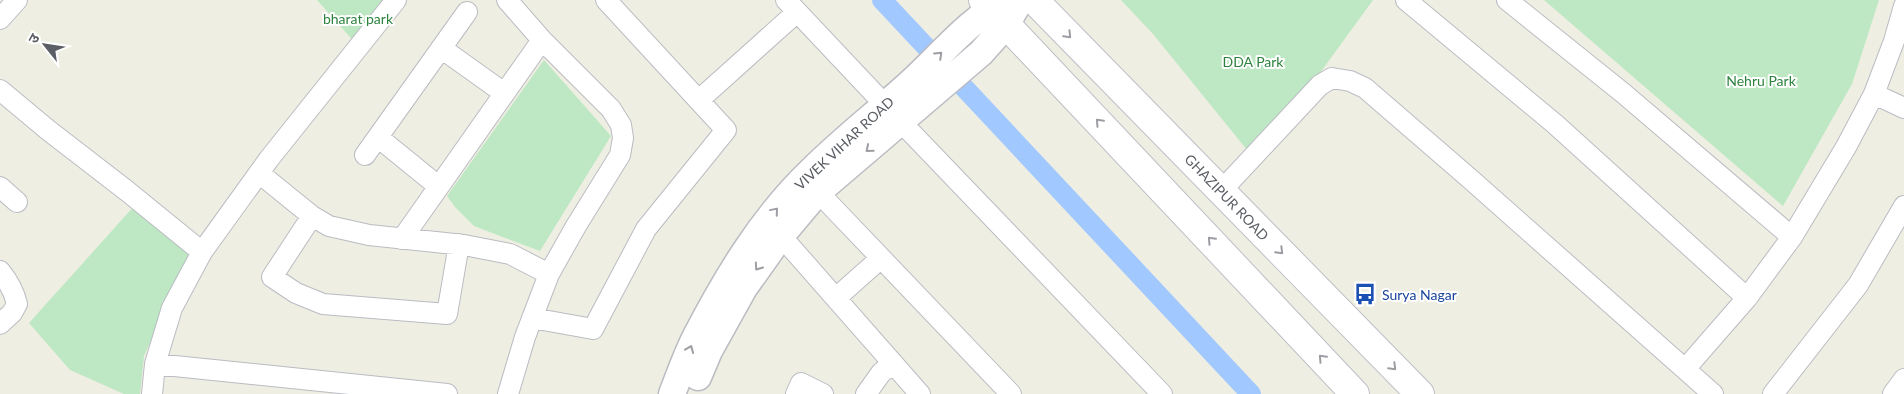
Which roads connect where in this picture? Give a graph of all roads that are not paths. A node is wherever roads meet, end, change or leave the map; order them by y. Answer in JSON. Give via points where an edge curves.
{"nodes":[{"id":1,"x":17,"y":0,"type":"edge"},
{"id":2,"x":396,"y":0,"type":"edge"},
{"id":3,"x":507,"y":0,"type":"edge"},
{"id":4,"x":606,"y":0,"type":"edge"},
{"id":5,"x":1020,"y":0,"type":"edge"},
{"id":6,"x":1034,"y":0,"type":"edge"},
{"id":7,"x":1406,"y":0,"type":"edge"},
{"id":8,"x":1507,"y":0,"type":"edge"},
{"id":9,"x":792,"y":6,"type":"edge"},
{"id":10,"x":1904,"y":6,"type":"edge"},
{"id":11,"x":997,"y":8,"type":"edge"},
{"id":12,"x":467,"y":12,"type":"dead end"},
{"id":13,"x":0,"y":19,"type":"edge"},
{"id":14,"x":542,"y":40,"type":"junction"},
{"id":15,"x":441,"y":48,"type":"junction"},
{"id":16,"x":923,"y":87,"type":"junction"},
{"id":17,"x":0,"y":90,"type":"edge"},
{"id":18,"x":504,"y":93,"type":"junction"},
{"id":19,"x":1874,"y":94,"type":"junction"},
{"id":20,"x":699,"y":100,"type":"junction"},
{"id":21,"x":1904,"y":108,"type":"edge"},
{"id":22,"x":893,"y":114,"type":"junction"},
{"id":23,"x":379,"y":138,"type":"junction"},
{"id":24,"x":365,"y":155,"type":"dead end"},
{"id":25,"x":259,"y":173,"type":"junction"},
{"id":26,"x":438,"y":186,"type":"junction"},
{"id":27,"x":0,"y":187,"type":"edge"},
{"id":28,"x":1221,"y":191,"type":"junction"},
{"id":29,"x":818,"y":192,"type":"junction"},
{"id":30,"x":17,"y":202,"type":"dead end"},
{"id":31,"x":1904,"y":206,"type":"edge"},
{"id":32,"x":312,"y":216,"type":"junction"},
{"id":33,"x":781,"y":236,"type":"junction"},
{"id":34,"x":1792,"y":237,"type":"junction"},
{"id":35,"x":402,"y":239,"type":"junction"},
{"id":36,"x":459,"y":244,"type":"junction"},
{"id":37,"x":202,"y":252,"type":"junction"},
{"id":38,"x":881,"y":258,"type":"junction"},
{"id":39,"x":0,"y":272,"type":"edge"},
{"id":40,"x":549,"y":274,"type":"junction"},
{"id":41,"x":836,"y":298,"type":"junction"},
{"id":42,"x":1748,"y":298,"type":"junction"},
{"id":43,"x":532,"y":318,"type":"junction"},
{"id":44,"x":0,"y":324,"type":"edge"},
{"id":45,"x":155,"y":364,"type":"junction"},
{"id":46,"x":893,"y":364,"type":"junction"},
{"id":47,"x":1686,"y":368,"type":"junction"},
{"id":48,"x":1904,"y":379,"type":"edge"},
{"id":49,"x":152,"y":394,"type":"edge"},
{"id":50,"x":446,"y":394,"type":"edge"},
{"id":51,"x":508,"y":394,"type":"edge"},
{"id":52,"x":672,"y":394,"type":"edge"},
{"id":53,"x":690,"y":394,"type":"edge"},
{"id":54,"x":796,"y":394,"type":"edge"},
{"id":55,"x":823,"y":394,"type":"edge"},
{"id":56,"x":866,"y":394,"type":"edge"},
{"id":57,"x":920,"y":394,"type":"edge"},
{"id":58,"x":1011,"y":394,"type":"edge"},
{"id":59,"x":1162,"y":394,"type":"edge"},
{"id":60,"x":1355,"y":394,"type":"edge"},
{"id":61,"x":1420,"y":394,"type":"edge"},
{"id":62,"x":1713,"y":394,"type":"edge"},
{"id":63,"x":1773,"y":394,"type":"edge"},
{"id":64,"x":1893,"y":394,"type":"edge"}],
"edges":[{"from":1,"to":13,"type":"street"},
{"from":2,"to":25,"type":"street"},
{"from":3,"to":14,"type":"street"},
{"from":4,"to":20,"type":"street"},
{"from":5,"to":11,"type":"street","name":"VIVEK VIHAR ROAD"},
{"from":6,"to":28,"type":"main road","name":"GHAZIPUR ROAD","one_way":true},
{"from":7,"to":42,"type":"street","via":[[1555,124]]},
{"from":8,"to":34,"type":"street","via":[[1623,93]]},
{"from":9,"to":20,"type":"street"},
{"from":9,"to":22,"type":"street"},
{"from":10,"to":19,"type":"street"},
{"from":16,"to":11,"type":"street","name":"VIVEK VIHAR ROAD","one_way":true,"via":[[965,31]]},
{"from":11,"to":16,"type":"street","name":"VIVEK VIHAR ROAD","via":[[981,53]]},
{"from":60,"to":11,"type":"main road","one_way":true,"via":[[1052,71]]},
{"from":12,"to":15,"type":"street"},
{"from":14,"to":18,"type":"street"},
{"from":14,"to":40,"type":"street","via":[[611,109],[621,124],[623,138],[620,155]]},
{"from":15,"to":18,"type":"street"},
{"from":15,"to":23,"type":"street"},
{"from":16,"to":22,"type":"street","name":"VIVEK VIHAR ROAD"},
{"from":17,"to":37,"type":"street"},
{"from":18,"to":26,"type":"street"},
{"from":19,"to":21,"type":"street"},
{"from":19,"to":34,"type":"street"},
{"from":20,"to":43,"type":"street","via":[[726,130],[646,229],[593,329]]},
{"from":22,"to":29,"type":"street","name":"VIVEK VIHAR ROAD","one_way":true},
{"from":52,"to":22,"type":"street","name":"VIVEK VIHAR ROAD","one_way":true,"via":[[694,340],[725,283],[766,222],[811,170]]},
{"from":22,"to":59,"type":"street"},
{"from":23,"to":24,"type":"street"},
{"from":23,"to":26,"type":"street"},
{"from":25,"to":32,"type":"street"},
{"from":25,"to":37,"type":"street"},
{"from":26,"to":35,"type":"street"},
{"from":27,"to":30,"type":"street"},
{"from":28,"to":47,"type":"street","via":[[1320,84],[1332,78],[1350,81],[1365,88],[1461,170]]},
{"from":28,"to":61,"type":"main road","name":"GHAZIPUR ROAD","one_way":true},
{"from":29,"to":33,"type":"street","name":"VIVEK VIHAR ROAD"},
{"from":29,"to":38,"type":"street"},
{"from":31,"to":63,"type":"street","via":[[1858,284]]},
{"from":32,"to":35,"type":"street","via":[[329,226]]},
{"from":32,"to":36,"type":"street","via":[[272,277],[296,293],[323,304],[447,314]]},
{"from":33,"to":41,"type":"street"},
{"from":33,"to":53,"type":"street","name":"VIVEK VIHAR ROAD","one_way":true,"via":[[744,288],[709,351]]},
{"from":34,"to":42,"type":"street"},
{"from":35,"to":36,"type":"street"},
{"from":36,"to":40,"type":"street","via":[[510,254]]},
{"from":37,"to":45,"type":"street","via":[[172,308]]},
{"from":38,"to":41,"type":"street"},
{"from":38,"to":58,"type":"street"},
{"from":39,"to":44,"type":"street","via":[[15,293],[17,304]]},
{"from":40,"to":43,"type":"street"},
{"from":41,"to":46,"type":"street"},
{"from":42,"to":47,"type":"street"},
{"from":43,"to":51,"type":"street"},
{"from":45,"to":49,"type":"street"},
{"from":45,"to":50,"type":"street"},
{"from":46,"to":56,"type":"street"},
{"from":46,"to":57,"type":"street"},
{"from":47,"to":62,"type":"street"},
{"from":48,"to":64,"type":"street"},
{"from":54,"to":55,"type":"street","via":[[801,383]]}]}
